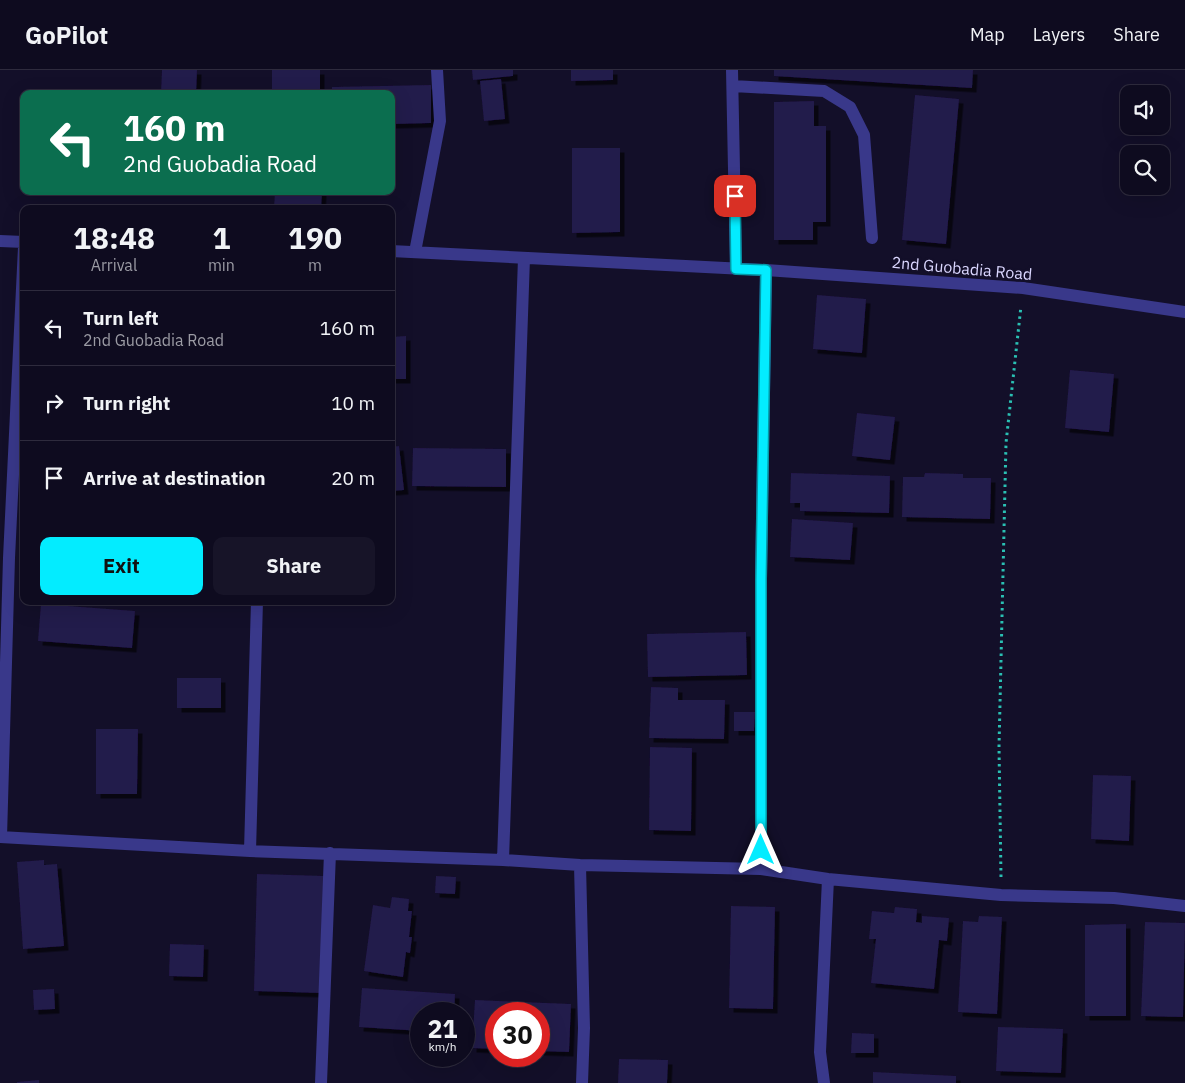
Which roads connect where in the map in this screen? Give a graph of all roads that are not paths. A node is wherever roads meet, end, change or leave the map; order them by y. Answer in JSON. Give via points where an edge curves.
{"nodes":[{"id":1,"x":437,"y":70,"type":"edge"},
{"id":2,"x":732,"y":70,"type":"edge"},
{"id":3,"x":734,"y":86,"type":"junction"},
{"id":4,"x":872,"y":238,"type":"dead end"},
{"id":5,"x":0,"y":241,"type":"edge"},
{"id":6,"x":20,"y":242,"type":"edge"},
{"id":7,"x":395,"y":251,"type":"edge"},
{"id":8,"x":415,"y":252,"type":"junction"},
{"id":9,"x":524,"y":258,"type":"junction"},
{"id":10,"x":736,"y":269,"type":"junction"},
{"id":11,"x":766,"y":270,"type":"junction"},
{"id":12,"x":1185,"y":312,"type":"edge"},
{"id":13,"x":20,"y":330,"type":"edge"},
{"id":14,"x":257,"y":605,"type":"edge"},
{"id":15,"x":1,"y":837,"type":"edge"},
{"id":16,"x":250,"y":850,"type":"junction"},
{"id":17,"x":330,"y":852,"type":"junction"},
{"id":18,"x":503,"y":860,"type":"junction"},
{"id":19,"x":580,"y":865,"type":"junction"},
{"id":20,"x":761,"y":869,"type":"junction"},
{"id":21,"x":828,"y":879,"type":"junction"},
{"id":22,"x":1185,"y":906,"type":"edge"},
{"id":23,"x":322,"y":1083,"type":"edge"},
{"id":24,"x":582,"y":1083,"type":"edge"},
{"id":25,"x":824,"y":1083,"type":"edge"}],
"edges":[{"from":1,"to":8,"type":"street","via":[[440,121]]},
{"from":2,"to":3,"type":"street"},
{"from":3,"to":4,"type":"street","via":[[824,91],[850,107],[864,135]]},
{"from":3,"to":10,"type":"street"},
{"from":5,"to":6,"type":"street"},
{"from":7,"to":8,"type":"street","name":"2nd Guobadia Road"},
{"from":8,"to":9,"type":"street","name":"2nd Guobadia Road"},
{"from":9,"to":10,"type":"street","name":"2nd Guobadia Road"},
{"from":9,"to":18,"type":"street"},
{"from":10,"to":11,"type":"street","name":"2nd Guobadia Road"},
{"from":11,"to":12,"type":"street","name":"2nd Guobadia Road","via":[[1023,288]]},
{"from":11,"to":20,"type":"street"},
{"from":13,"to":15,"type":"street"},
{"from":14,"to":16,"type":"street"},
{"from":15,"to":16,"type":"street"},
{"from":16,"to":17,"type":"street"},
{"from":17,"to":18,"type":"street"},
{"from":17,"to":23,"type":"street"},
{"from":18,"to":19,"type":"street"},
{"from":19,"to":20,"type":"street"},
{"from":19,"to":24,"type":"street","via":[[584,1028]]},
{"from":20,"to":21,"type":"street"},
{"from":21,"to":22,"type":"street","via":[[1001,895],[1114,898]]},
{"from":21,"to":25,"type":"street","via":[[820,1052]]}]}
